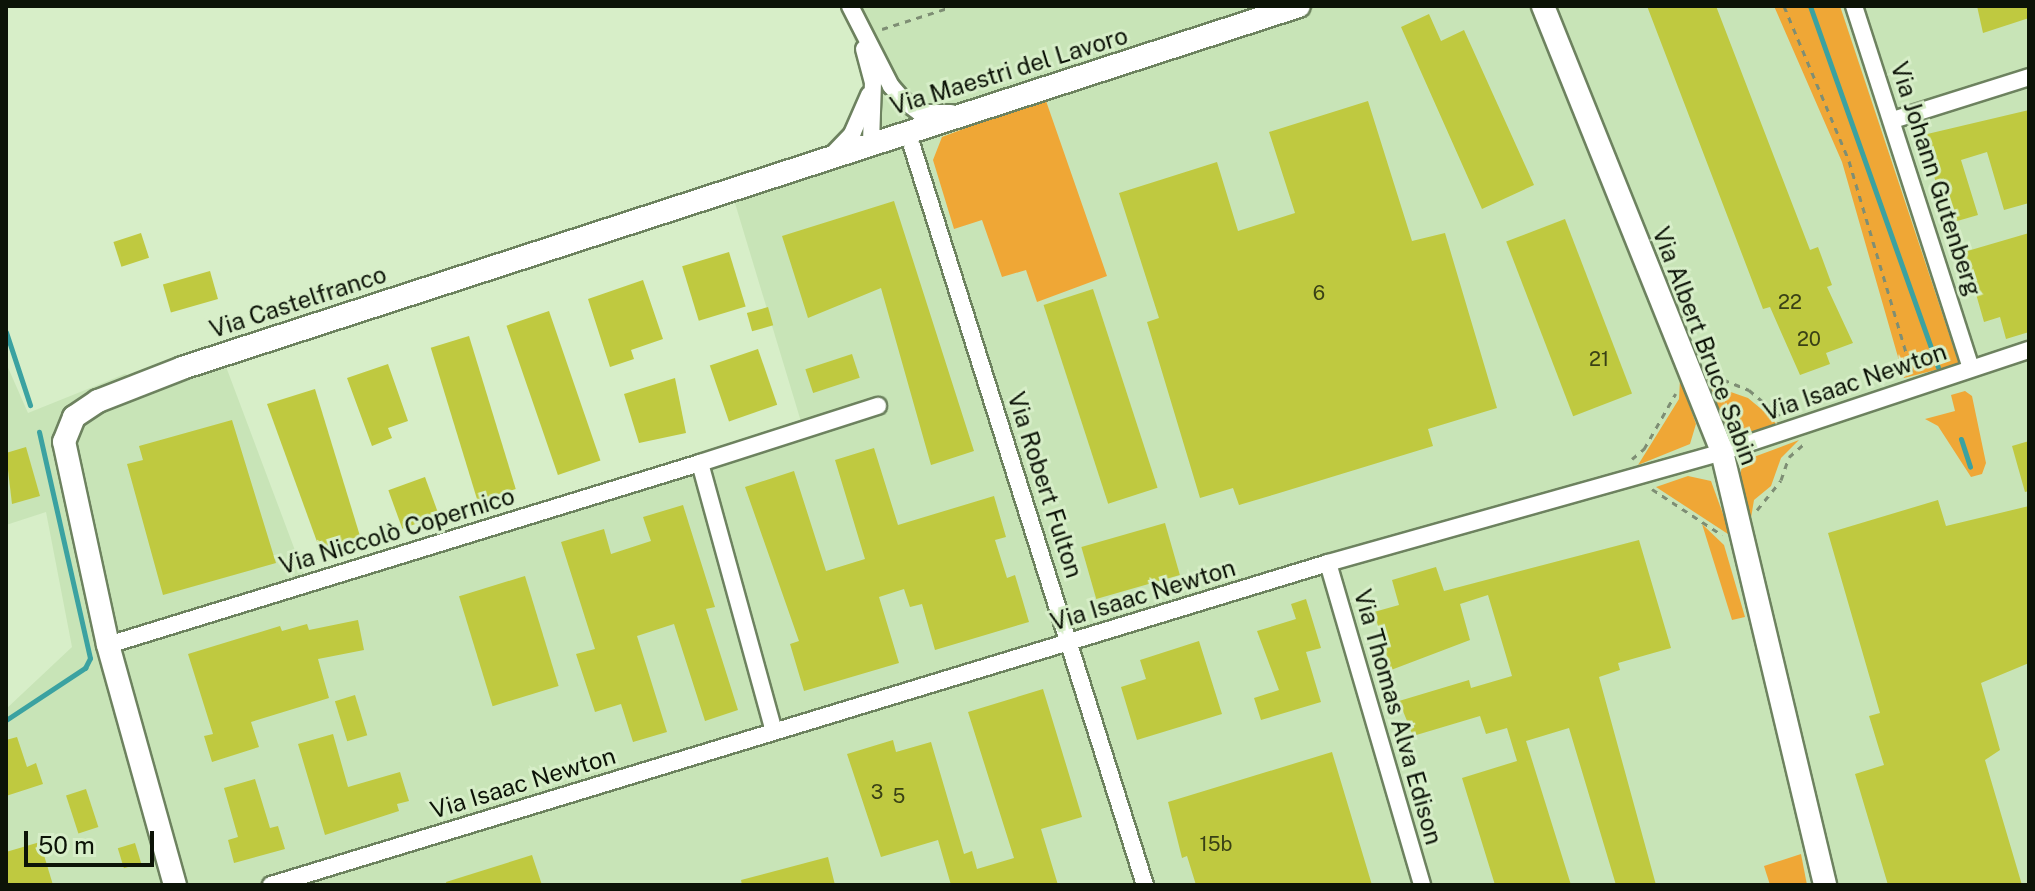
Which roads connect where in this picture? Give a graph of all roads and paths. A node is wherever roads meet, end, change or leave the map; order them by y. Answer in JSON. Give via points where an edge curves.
{"nodes":[{"id":1,"x":850,"y":6,"type":"edge"},
{"id":2,"x":1299,"y":6,"type":"edge"},
{"id":3,"x":1530,"y":6,"type":"edge"},
{"id":4,"x":1784,"y":6,"type":"edge"},
{"id":5,"x":1854,"y":6,"type":"edge"},
{"id":6,"x":951,"y":7,"type":"edge"},
{"id":7,"x":1545,"y":15,"type":"edge"},
{"id":8,"x":879,"y":30,"type":"dead end"},
{"id":9,"x":2029,"y":77,"type":"edge"},
{"id":10,"x":873,"y":82,"type":"junction"},
{"id":11,"x":964,"y":112,"type":"junction"},
{"id":12,"x":1893,"y":120,"type":"junction"},
{"id":13,"x":871,"y":141,"type":"junction"},
{"id":14,"x":912,"y":146,"type":"dead end"},
{"id":15,"x":833,"y":154,"type":"junction"},
{"id":16,"x":2029,"y":350,"type":"edge"},
{"id":17,"x":1703,"y":368,"type":"dead end"},
{"id":18,"x":1971,"y":368,"type":"junction"},
{"id":19,"x":1914,"y":379,"type":"dead end"},
{"id":20,"x":1676,"y":384,"type":"dead end"},
{"id":21,"x":878,"y":406,"type":"dead end"},
{"id":22,"x":1786,"y":417,"type":"dead end"},
{"id":23,"x":1808,"y":440,"type":"dead end"},
{"id":24,"x":1722,"y":452,"type":"junction"},
{"id":25,"x":1627,"y":462,"type":"dead end"},
{"id":26,"x":700,"y":463,"type":"junction"},
{"id":27,"x":1647,"y":490,"type":"dead end"},
{"id":28,"x":1755,"y":517,"type":"dead end"},
{"id":29,"x":1724,"y":538,"type":"dead end"},
{"id":30,"x":1328,"y":563,"type":"junction"},
{"id":31,"x":1070,"y":643,"type":"junction"},
{"id":32,"x":108,"y":645,"type":"junction"},
{"id":33,"x":774,"y":731,"type":"junction"},
{"id":34,"x":175,"y":885,"type":"edge"},
{"id":35,"x":271,"y":885,"type":"edge"},
{"id":36,"x":1145,"y":885,"type":"edge"},
{"id":37,"x":1422,"y":885,"type":"edge"},
{"id":38,"x":1825,"y":885,"type":"edge"}],
"edges":[{"from":1,"to":10,"type":"street"},
{"from":1,"to":11,"type":"street","via":[[903,100],[920,113]]},
{"from":2,"to":11,"type":"street","name":"Via Maestri del Lavoro"},
{"from":3,"to":7,"type":"street","name":"Via Albert Bruce Sabin"},
{"from":4,"to":19,"type":"path","via":[[1849,161]]},
{"from":5,"to":12,"type":"street","name":"Via Johann Gutenberg"},
{"from":6,"to":8,"type":"path"},
{"from":7,"to":24,"type":"street","name":"Via Albert Bruce Sabin"},
{"from":9,"to":12,"type":"street"},
{"from":10,"to":13,"type":"street"},
{"from":10,"to":15,"type":"street","via":[[852,134]]},
{"from":11,"to":13,"type":"street","name":"Via Maestri del Lavoro"},
{"from":12,"to":18,"type":"street","name":"Via Johann Gutenberg"},
{"from":13,"to":15,"type":"street","name":"Via Castelfranco"},
{"from":14,"to":31,"type":"street","name":"Via Robert Fulton"},
{"from":15,"to":32,"type":"street","name":"Via Castelfranco","via":[[182,368],[98,401],[74,417],[64,442]]},
{"from":16,"to":18,"type":"street","name":"Via Isaac Newton"},
{"from":17,"to":22,"type":"path","via":[[1749,390]]},
{"from":18,"to":24,"type":"street","name":"Via Isaac Newton"},
{"from":20,"to":25,"type":"path","via":[[1644,449]]},
{"from":21,"to":26,"type":"street","name":"Via Niccolò Copernico"},
{"from":23,"to":28,"type":"path","via":[[1789,457],[1781,480]]},
{"from":24,"to":30,"type":"street","name":"Via Isaac Newton"},
{"from":24,"to":38,"type":"street","name":"Via Albert Bruce Sabin"},
{"from":26,"to":32,"type":"street","name":"Via Niccolò Copernico"},
{"from":26,"to":33,"type":"street"},
{"from":27,"to":29,"type":"path","via":[[1655,489]]},
{"from":30,"to":31,"type":"street","name":"Via Isaac Newton"},
{"from":30,"to":37,"type":"street","name":"Via Thomas Alva Edison"},
{"from":31,"to":33,"type":"street","name":"Via Isaac Newton"},
{"from":31,"to":36,"type":"street","name":"Via Robert Fulton"},
{"from":32,"to":34,"type":"street","name":"Via Castelfranco"},
{"from":33,"to":35,"type":"street","name":"Via Isaac Newton"}]}
